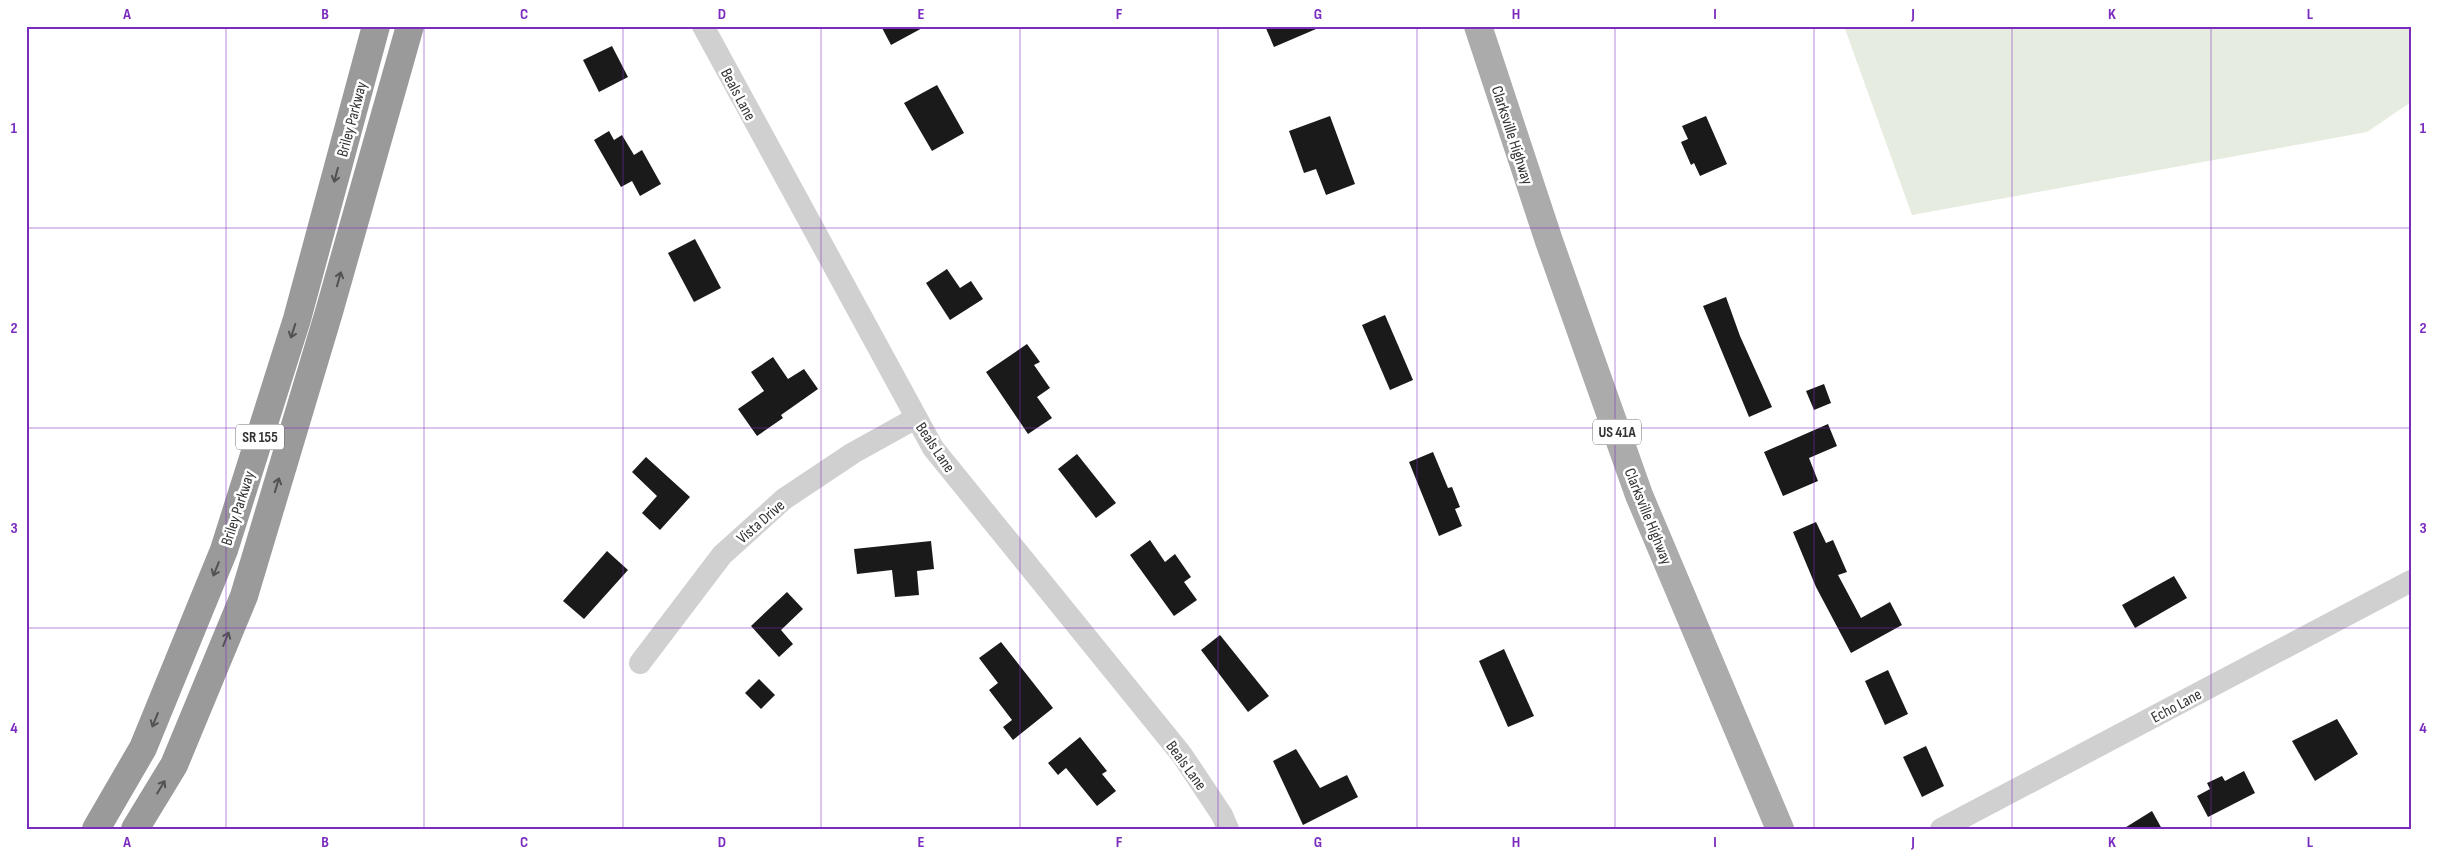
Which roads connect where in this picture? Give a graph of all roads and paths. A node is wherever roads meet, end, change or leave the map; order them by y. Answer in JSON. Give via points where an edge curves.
{"nodes":[{"id":1,"x":376,"y":26,"type":"edge"},
{"id":2,"x":410,"y":26,"type":"edge"},
{"id":3,"x":703,"y":26,"type":"edge"},
{"id":4,"x":1478,"y":26,"type":"edge"},
{"id":5,"x":916,"y":418,"type":"junction"},
{"id":6,"x":2411,"y":581,"type":"edge"},
{"id":7,"x":640,"y":664,"type":"dead end"},
{"id":8,"x":96,"y":829,"type":"edge"},
{"id":9,"x":135,"y":829,"type":"edge"},
{"id":10,"x":1228,"y":829,"type":"edge"},
{"id":11,"x":1780,"y":829,"type":"edge"},
{"id":12,"x":1942,"y":829,"type":"edge"}],
"edges":[{"from":1,"to":8,"type":"highway","name":"Briley Parkway","number":"SR 155","one_way":true,"via":[[297,319],[224,550],[143,748]]},
{"from":9,"to":2,"type":"highway","name":"Briley Parkway","number":"SR 155","one_way":true,"via":[[174,765],[244,596],[330,312]]},
{"from":3,"to":5,"type":"street","name":"Beals Lane"},
{"from":4,"to":11,"type":"main road","name":"Clarksville Highway","number":"US 41A","via":[[1545,232],[1639,495]]},
{"from":5,"to":7,"type":"street","name":"Vista Drive","via":[[853,453],[777,505],[722,555]]},
{"from":5,"to":10,"type":"street","name":"Beals Lane","via":[[933,448],[1182,755],[1222,814]]},
{"from":6,"to":12,"type":"street","name":"Echo Lane"}]}
